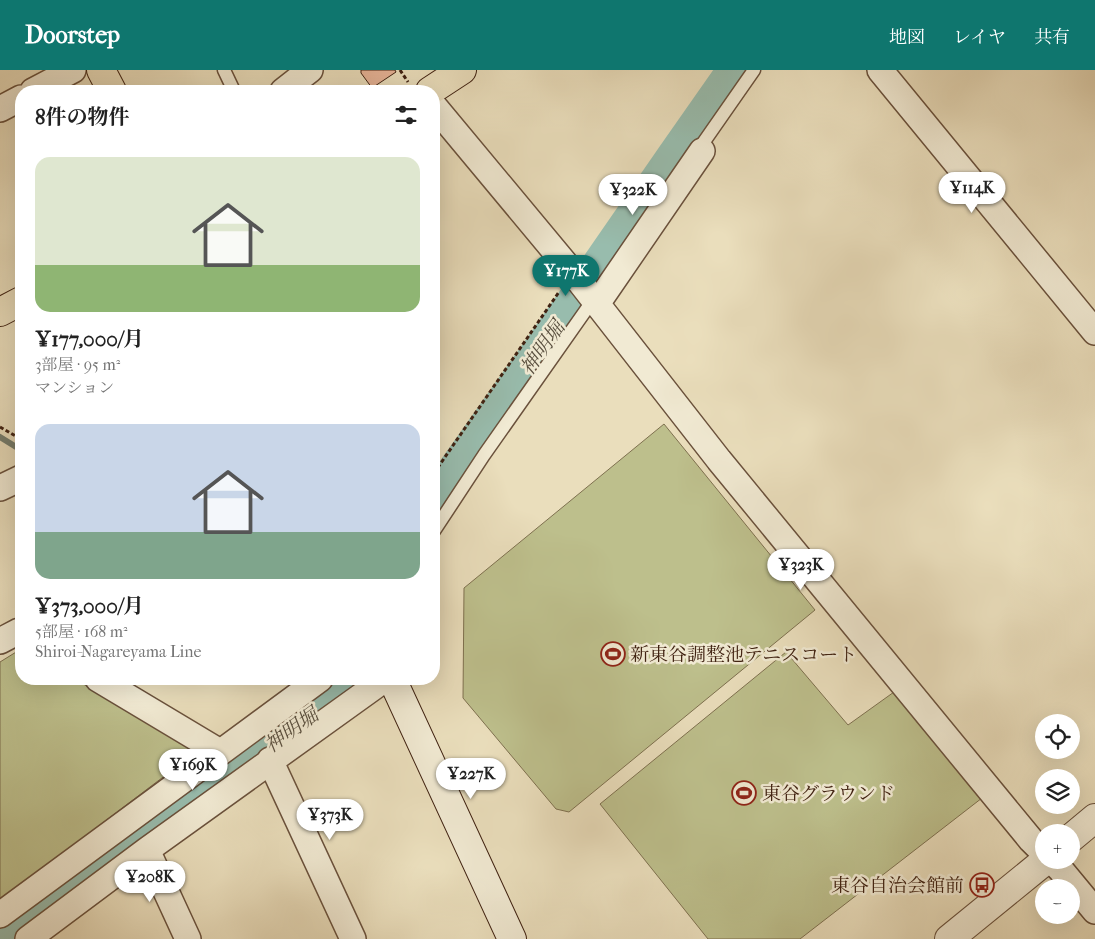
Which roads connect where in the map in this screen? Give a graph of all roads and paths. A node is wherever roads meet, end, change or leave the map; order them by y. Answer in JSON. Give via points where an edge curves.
{"nodes":[{"id":1,"x":73,"y":70,"type":"edge"},
{"id":2,"x":101,"y":70,"type":"edge"},
{"id":3,"x":224,"y":70,"type":"edge"},
{"id":4,"x":310,"y":70,"type":"edge"},
{"id":5,"x":462,"y":70,"type":"edge"},
{"id":6,"x":754,"y":70,"type":"edge"},
{"id":7,"x":880,"y":70,"type":"edge"},
{"id":8,"x":44,"y":85,"type":"edge"},
{"id":9,"x":109,"y":85,"type":"edge"},
{"id":10,"x":231,"y":85,"type":"edge"},
{"id":11,"x":291,"y":85,"type":"edge"},
{"id":12,"x":439,"y":85,"type":"edge"},
{"id":13,"x":15,"y":101,"type":"edge"},
{"id":14,"x":0,"y":109,"type":"edge"},
{"id":15,"x":440,"y":113,"type":"edge"},
{"id":16,"x":702,"y":151,"type":"joint"},
{"id":17,"x":573,"y":273,"type":"junction"},
{"id":18,"x":594,"y":300,"type":"junction"},
{"id":19,"x":15,"y":304,"type":"edge"},
{"id":20,"x":0,"y":312,"type":"edge"},
{"id":21,"x":1095,"y":332,"type":"edge"},
{"id":22,"x":0,"y":426,"type":"edge"},
{"id":23,"x":15,"y":435,"type":"edge"},
{"id":24,"x":440,"y":464,"type":"edge"},
{"id":25,"x":15,"y":481,"type":"edge"},
{"id":26,"x":0,"y":488,"type":"edge"},
{"id":27,"x":440,"y":522,"type":"edge"},
{"id":28,"x":15,"y":633,"type":"edge"},
{"id":29,"x":0,"y":641,"type":"edge"},
{"id":30,"x":108,"y":685,"type":"edge"},
{"id":31,"x":312,"y":685,"type":"edge"},
{"id":32,"x":376,"y":685,"type":"edge"},
{"id":33,"x":395,"y":685,"type":"edge"},
{"id":34,"x":220,"y":752,"type":"junction"},
{"id":35,"x":270,"y":760,"type":"junction"},
{"id":36,"x":1095,"y":818,"type":"edge"},
{"id":37,"x":1080,"y":830,"type":"edge"},
{"id":38,"x":1035,"y":844,"type":"edge"},
{"id":39,"x":147,"y":850,"type":"junction"},
{"id":40,"x":1035,"y":869,"type":"edge"},
{"id":41,"x":1060,"y":869,"type":"edge"},
{"id":42,"x":1095,"y":911,"type":"edge"},
{"id":43,"x":0,"y":915,"type":"edge"},
{"id":44,"x":35,"y":937,"type":"edge"},
{"id":45,"x":188,"y":939,"type":"edge"},
{"id":46,"x":353,"y":939,"type":"edge"},
{"id":47,"x":512,"y":939,"type":"edge"},
{"id":48,"x":949,"y":939,"type":"edge"}],
"edges":[{"from":1,"to":8,"type":"street"},
{"from":2,"to":9,"type":"main road"},
{"from":3,"to":10,"type":"lane"},
{"from":4,"to":11,"type":"street"},
{"from":5,"to":12,"type":"main road"},
{"from":6,"to":16,"type":"lane","via":[[701,146]]},
{"from":7,"to":21,"type":"street"},
{"from":13,"to":14,"type":"street"},
{"from":15,"to":17,"type":"street"},
{"from":16,"to":18,"type":"street"},
{"from":17,"to":18,"type":"street"},
{"from":17,"to":24,"type":"path"},
{"from":18,"to":27,"type":"lane"},
{"from":18,"to":38,"type":"street","via":[[719,460]]},
{"from":19,"to":20,"type":"main road"},
{"from":22,"to":23,"type":"path"},
{"from":25,"to":26,"type":"street"},
{"from":28,"to":29,"type":"street"},
{"from":30,"to":34,"type":"street"},
{"from":31,"to":34,"type":"street"},
{"from":32,"to":35,"type":"street"},
{"from":33,"to":47,"type":"main road"},
{"from":34,"to":43,"type":"street"},
{"from":35,"to":39,"type":"street"},
{"from":35,"to":46,"type":"street"},
{"from":36,"to":37,"type":"main road"},
{"from":39,"to":44,"type":"street"},
{"from":39,"to":45,"type":"street"},
{"from":40,"to":48,"type":"main road"},
{"from":41,"to":42,"type":"street"}]}
